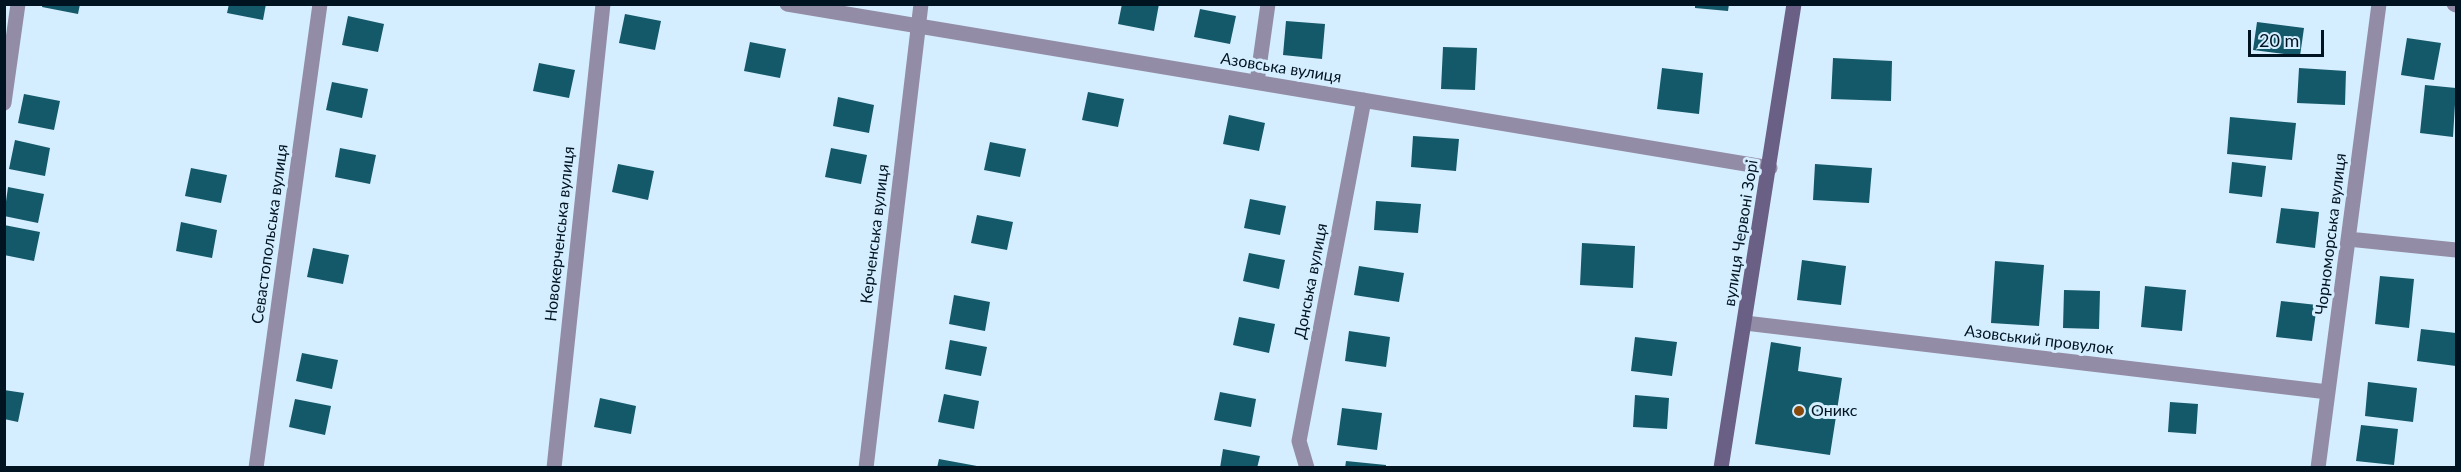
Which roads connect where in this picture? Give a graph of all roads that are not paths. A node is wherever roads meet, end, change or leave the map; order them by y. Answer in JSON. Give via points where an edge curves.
{"nodes":[{"id":1,"x":18,"y":4,"type":"edge"},
{"id":2,"x":320,"y":4,"type":"edge"},
{"id":3,"x":603,"y":4,"type":"edge"},
{"id":4,"x":786,"y":4,"type":"edge"},
{"id":5,"x":921,"y":4,"type":"edge"},
{"id":6,"x":1268,"y":4,"type":"edge"},
{"id":7,"x":1794,"y":4,"type":"edge"},
{"id":8,"x":2379,"y":4,"type":"edge"},
{"id":9,"x":917,"y":28,"type":"junction"},
{"id":10,"x":1257,"y":82,"type":"junction"},
{"id":11,"x":1365,"y":100,"type":"junction"},
{"id":12,"x":4,"y":103,"type":"edge"},
{"id":13,"x":1770,"y":168,"type":"junction"},
{"id":14,"x":2348,"y":239,"type":"junction"},
{"id":15,"x":2457,"y":250,"type":"edge"},
{"id":16,"x":1745,"y":323,"type":"junction"},
{"id":17,"x":2328,"y":392,"type":"junction"},
{"id":18,"x":256,"y":468,"type":"edge"},
{"id":19,"x":554,"y":468,"type":"edge"},
{"id":20,"x":866,"y":468,"type":"edge"},
{"id":21,"x":1307,"y":468,"type":"edge"},
{"id":22,"x":1721,"y":468,"type":"edge"},
{"id":23,"x":2318,"y":468,"type":"edge"}],
"edges":[{"from":1,"to":12,"type":"street"},
{"from":2,"to":18,"type":"street","name":"Севастопольська вулиця"},
{"from":3,"to":19,"type":"street","name":"Новокерченська вулиця"},
{"from":4,"to":9,"type":"street","name":"Азовська вулиця"},
{"from":5,"to":9,"type":"street","name":"Керченська вулиця"},
{"from":6,"to":10,"type":"street"},
{"from":7,"to":13,"type":"street","name":"вулиця Червоні Зорі"},
{"from":8,"to":14,"type":"street","name":"Чорноморська вулиця"},
{"from":9,"to":10,"type":"street","name":"Азовська вулиця"},
{"from":9,"to":20,"type":"street","name":"Керченська вулиця"},
{"from":10,"to":11,"type":"street","name":"Азовська вулиця"},
{"from":11,"to":13,"type":"street","name":"Азовська вулиця"},
{"from":11,"to":21,"type":"street","name":"Донська вулиця","via":[[1299,441]]},
{"from":13,"to":16,"type":"street","name":"вулиця Червоні Зорі"},
{"from":14,"to":15,"type":"street"},
{"from":14,"to":17,"type":"street","name":"Чорноморська вулиця"},
{"from":16,"to":17,"type":"street","name":"Азовський провулок"},
{"from":16,"to":22,"type":"street","name":"вулиця Червоні Зорі"},
{"from":17,"to":23,"type":"street","name":"Чорноморська вулиця"}]}
